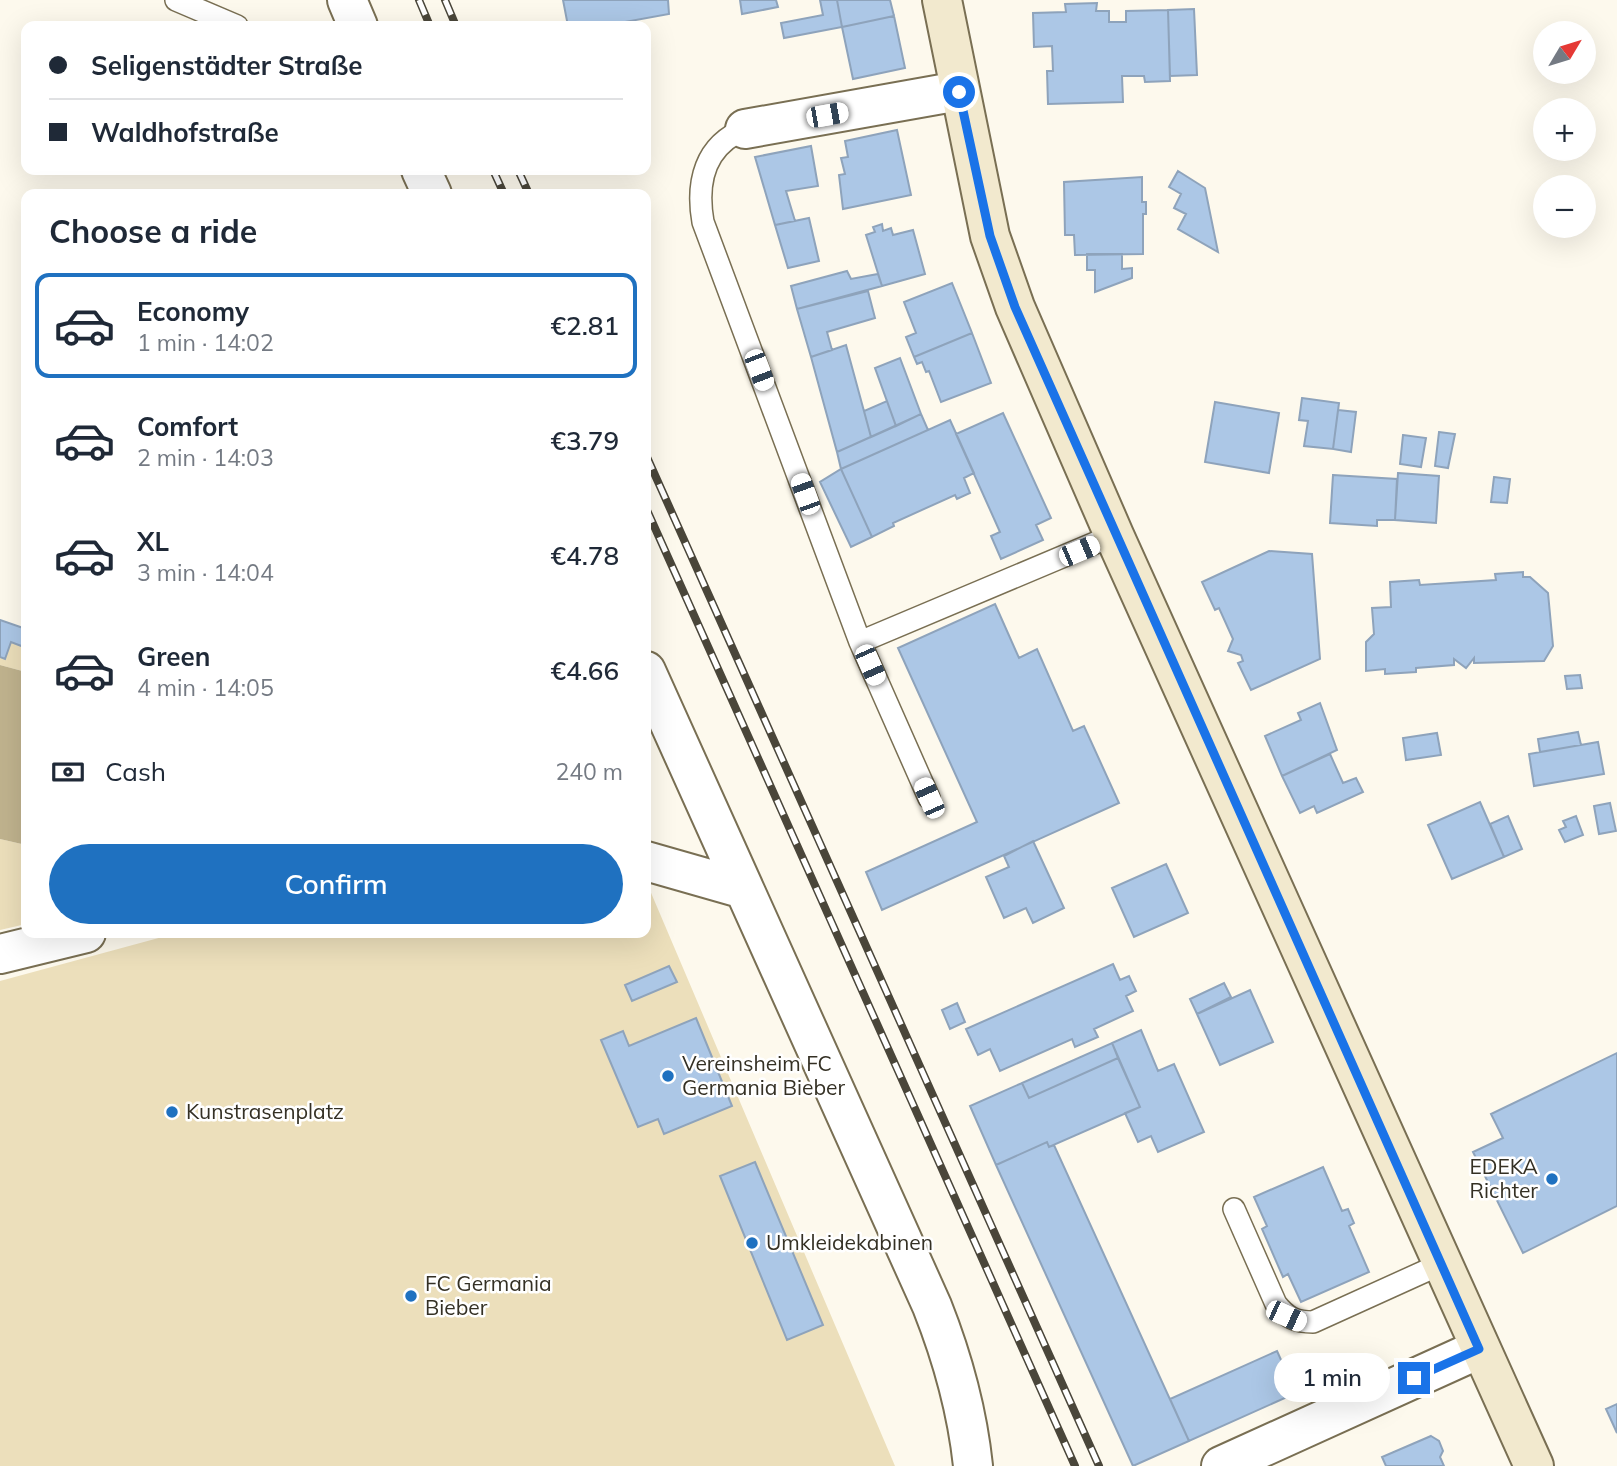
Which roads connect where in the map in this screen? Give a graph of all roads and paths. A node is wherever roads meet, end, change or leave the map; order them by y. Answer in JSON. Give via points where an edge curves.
{"nodes":[{"id":1,"x":176,"y":0,"type":"edge"},
{"id":2,"x":347,"y":0,"type":"edge"},
{"id":3,"x":942,"y":0,"type":"edge"},
{"id":4,"x":225,"y":21,"type":"edge"},
{"id":5,"x":356,"y":21,"type":"edge"},
{"id":6,"x":959,"y":92,"type":"junction"},
{"id":7,"x":745,"y":129,"type":"joint"},
{"id":8,"x":1114,"y":535,"type":"junction"},
{"id":9,"x":860,"y":642,"type":"junction"},
{"id":10,"x":651,"y":682,"type":"edge"},
{"id":11,"x":929,"y":798,"type":"dead end"},
{"id":12,"x":651,"y":861,"type":"edge"},
{"id":13,"x":744,"y":889,"type":"junction"},
{"id":14,"x":66,"y":938,"type":"edge"},
{"id":15,"x":0,"y":954,"type":"edge"},
{"id":16,"x":1234,"y":1209,"type":"dead end"},
{"id":17,"x":1441,"y":1264,"type":"junction"},
{"id":18,"x":1479,"y":1349,"type":"junction"},
{"id":19,"x":973,"y":1466,"type":"edge"},
{"id":20,"x":1221,"y":1466,"type":"edge"},
{"id":21,"x":1534,"y":1466,"type":"edge"}],
"edges":[{"from":1,"to":4,"type":"lane"},
{"from":2,"to":5,"type":"street"},
{"from":3,"to":6,"type":"street"},
{"from":6,"to":7,"type":"street"},
{"from":6,"to":8,"type":"street","via":[[1002,274]]},
{"from":7,"to":9,"type":"lane","via":[[728,136],[706,164],[699,191],[703,222]]},
{"from":8,"to":9,"type":"lane"},
{"from":8,"to":17,"type":"street"},
{"from":9,"to":11,"type":"lane"},
{"from":10,"to":13,"type":"street"},
{"from":12,"to":13,"type":"street"},
{"from":13,"to":19,"type":"street","via":[[947,1344],[968,1419]]},
{"from":14,"to":15,"type":"street"},
{"from":16,"to":17,"type":"lane","via":[[1276,1304],[1286,1316],[1300,1322],[1313,1322]]},
{"from":17,"to":18,"type":"street"},
{"from":18,"to":20,"type":"street"},
{"from":18,"to":21,"type":"street"}]}
